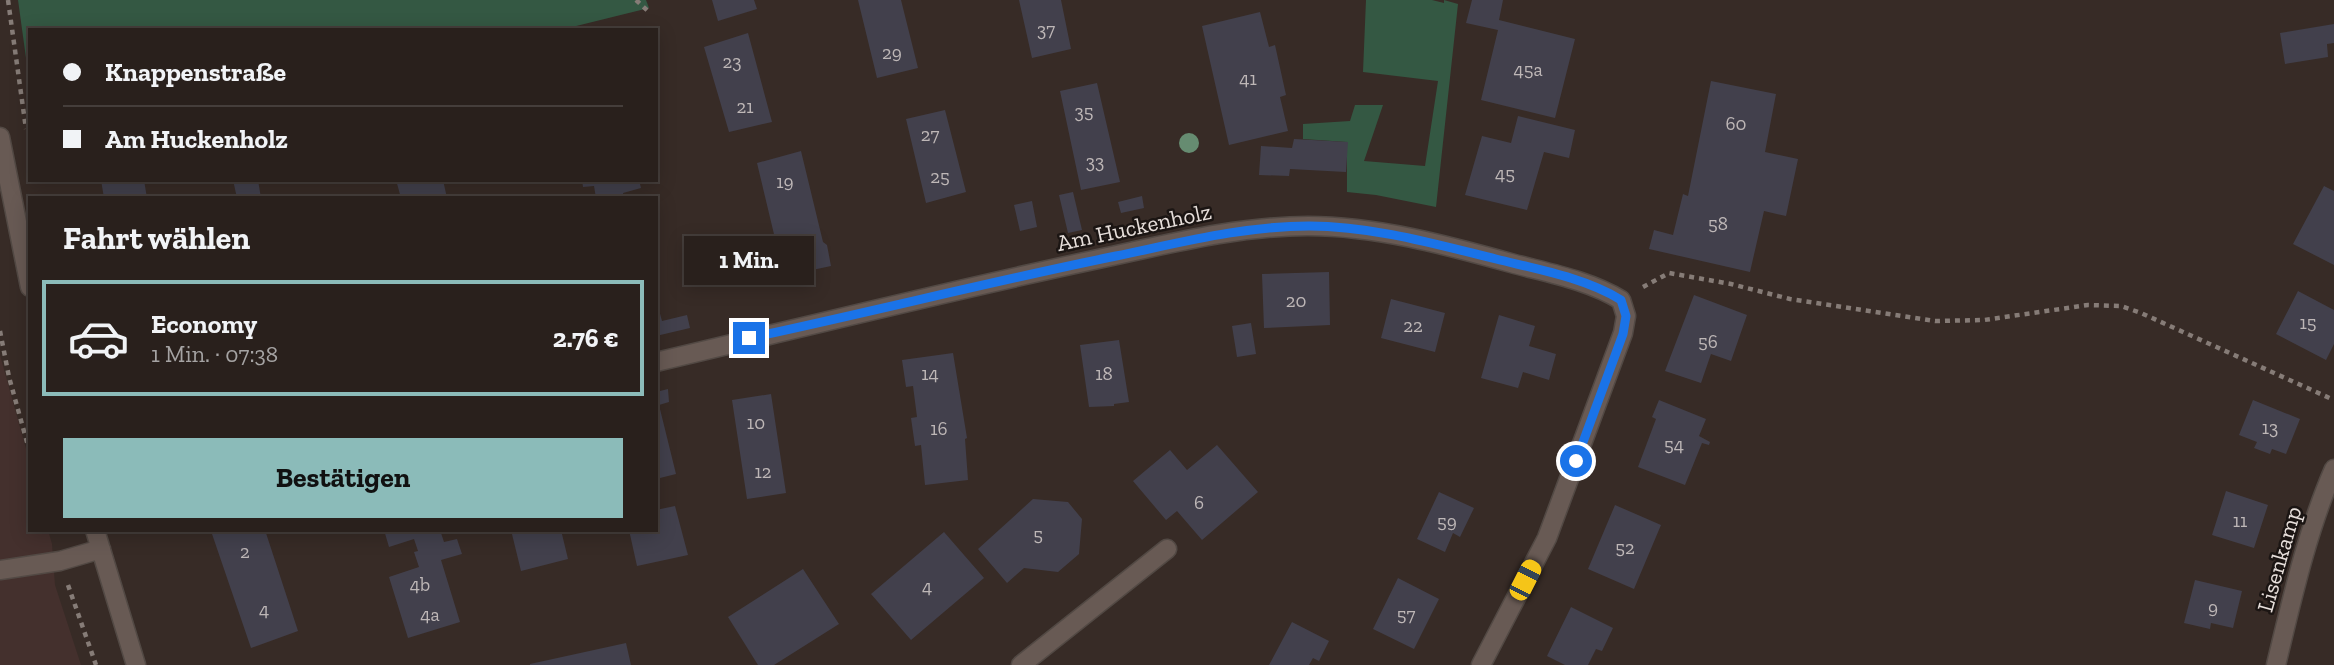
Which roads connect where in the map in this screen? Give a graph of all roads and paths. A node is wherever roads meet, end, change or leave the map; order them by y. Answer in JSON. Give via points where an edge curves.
{"nodes":[{"id":1,"x":8,"y":0,"type":"edge"},
{"id":2,"x":636,"y":0,"type":"edge"},
{"id":3,"x":649,"y":12,"type":"dead end"},
{"id":4,"x":26,"y":131,"type":"dead end"},
{"id":5,"x":0,"y":137,"type":"edge"},
{"id":6,"x":28,"y":277,"type":"edge"},
{"id":7,"x":1621,"y":300,"type":"junction"},
{"id":8,"x":0,"y":331,"type":"edge"},
{"id":9,"x":658,"y":361,"type":"edge"},
{"id":10,"x":2334,"y":400,"type":"edge"},
{"id":11,"x":28,"y":446,"type":"edge"},
{"id":12,"x":2334,"y":469,"type":"edge"},
{"id":13,"x":96,"y":532,"type":"edge"},
{"id":14,"x":101,"y":549,"type":"junction"},
{"id":15,"x":1167,"y":549,"type":"dead end"},
{"id":16,"x":60,"y":562,"type":"junction"},
{"id":17,"x":0,"y":570,"type":"edge"},
{"id":18,"x":96,"y":665,"type":"edge"},
{"id":19,"x":136,"y":665,"type":"edge"},
{"id":20,"x":1021,"y":665,"type":"edge"},
{"id":21,"x":1481,"y":665,"type":"edge"},
{"id":22,"x":2276,"y":665,"type":"edge"}],
"edges":[{"from":1,"to":4,"type":"path"},
{"from":2,"to":3,"type":"path"},
{"from":5,"to":6,"type":"street"},
{"from":7,"to":9,"type":"street","name":"Am Huckenholz","via":[[1597,287],[1439,244],[1363,230],[1270,227],[1066,266]]},
{"from":7,"to":10,"type":"path","via":[[1669,273],[1790,299],[1935,321],[1984,320],[2088,305],[2121,306]]},
{"from":7,"to":21,"type":"street","via":[[1626,316],[1623,334],[1547,538]]},
{"from":8,"to":11,"type":"path"},
{"from":12,"to":22,"type":"street","name":"Lisenkamp","via":[[2297,580]]},
{"from":13,"to":14,"type":"street"},
{"from":14,"to":16,"type":"street"},
{"from":14,"to":19,"type":"street"},
{"from":15,"to":20,"type":"street"},
{"from":16,"to":17,"type":"street"},
{"from":16,"to":18,"type":"path"}]}
